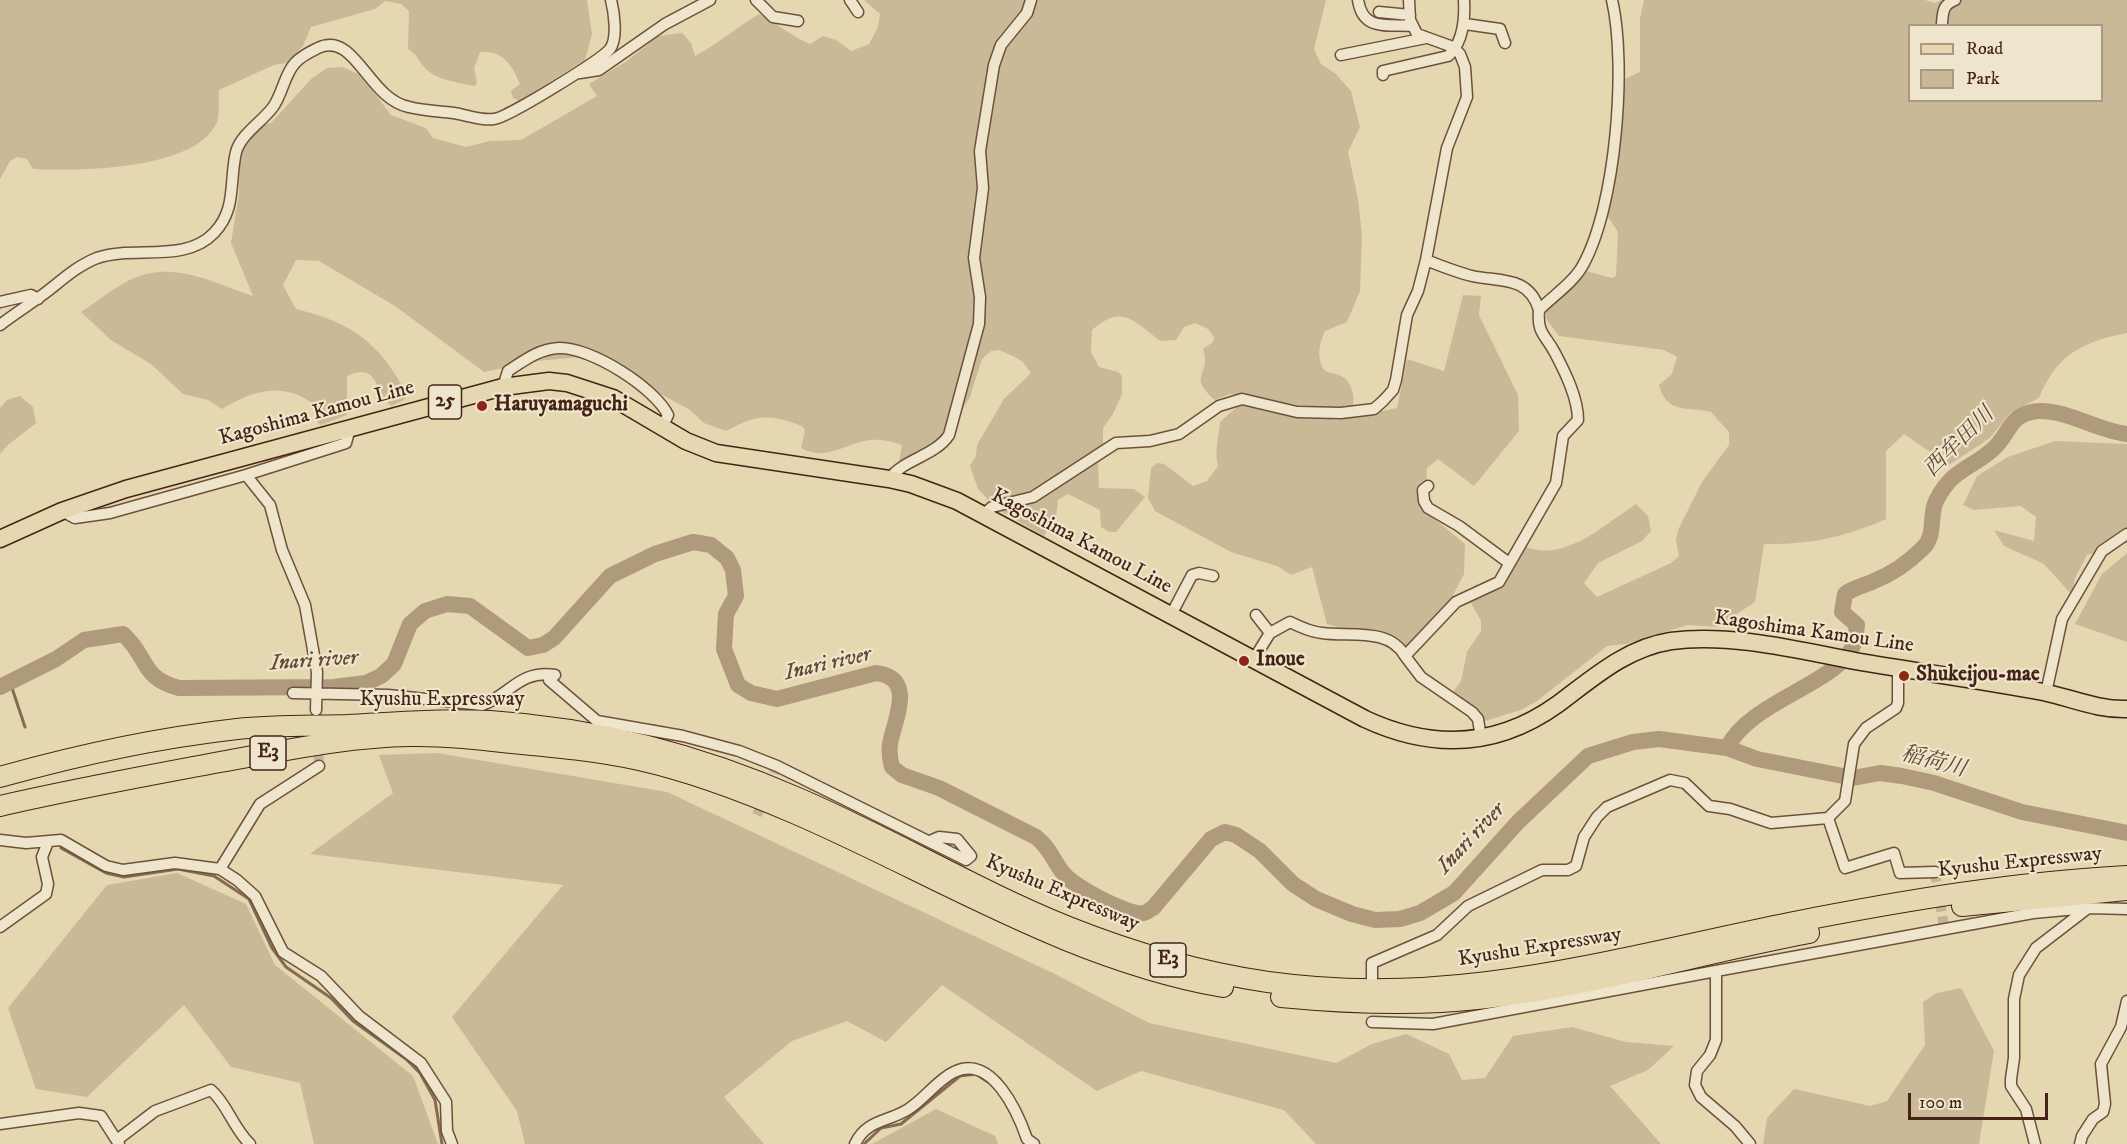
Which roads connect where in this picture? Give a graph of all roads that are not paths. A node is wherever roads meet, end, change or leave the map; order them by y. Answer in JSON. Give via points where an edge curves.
{"nodes":[{"id":1,"x":611,"y":0,"type":"edge"},
{"id":2,"x":710,"y":0,"type":"edge"},
{"id":3,"x":756,"y":0,"type":"edge"},
{"id":4,"x":850,"y":0,"type":"edge"},
{"id":5,"x":1031,"y":0,"type":"edge"},
{"id":6,"x":1358,"y":0,"type":"edge"},
{"id":7,"x":1409,"y":0,"type":"edge"},
{"id":8,"x":1464,"y":0,"type":"edge"},
{"id":9,"x":1612,"y":0,"type":"edge"},
{"id":10,"x":1955,"y":0,"type":"edge"},
{"id":11,"x":858,"y":12,"type":"dead end"},
{"id":12,"x":1379,"y":12,"type":"dead end"},
{"id":13,"x":1412,"y":20,"type":"junction"},
{"id":14,"x":798,"y":21,"type":"dead end"},
{"id":15,"x":1942,"y":23,"type":"dead end"},
{"id":16,"x":1465,"y":24,"type":"junction"},
{"id":17,"x":1426,"y":38,"type":"junction"},
{"id":18,"x":1505,"y":43,"type":"dead end"},
{"id":19,"x":1455,"y":49,"type":"junction"},
{"id":20,"x":1341,"y":55,"type":"dead end"},
{"id":21,"x":580,"y":73,"type":"junction"},
{"id":22,"x":1383,"y":75,"type":"dead end"},
{"id":23,"x":1426,"y":260,"type":"junction"},
{"id":24,"x":38,"y":299,"type":"junction"},
{"id":25,"x":0,"y":302,"type":"edge"},
{"id":26,"x":1539,"y":310,"type":"junction"},
{"id":27,"x":0,"y":325,"type":"edge"},
{"id":28,"x":503,"y":387,"type":"junction"},
{"id":29,"x":350,"y":428,"type":"junction"},
{"id":30,"x":662,"y":428,"type":"junction"},
{"id":31,"x":246,"y":475,"type":"junction"},
{"id":32,"x":889,"y":479,"type":"junction"},
{"id":33,"x":1428,"y":486,"type":"dead end"},
{"id":34,"x":62,"y":512,"type":"junction"},
{"id":35,"x":984,"y":514,"type":"junction"},
{"id":36,"x":2127,"y":534,"type":"edge"},
{"id":37,"x":0,"y":539,"type":"edge"},
{"id":38,"x":1509,"y":563,"type":"junction"},
{"id":39,"x":1213,"y":576,"type":"dead end"},
{"id":40,"x":1171,"y":615,"type":"junction"},
{"id":41,"x":1256,"y":615,"type":"dead end"},
{"id":42,"x":1270,"y":633,"type":"junction"},
{"id":43,"x":1405,"y":656,"type":"junction"},
{"id":44,"x":1254,"y":659,"type":"junction"},
{"id":45,"x":1898,"y":667,"type":"junction"},
{"id":46,"x":293,"y":693,"type":"dead end"},
{"id":47,"x":2046,"y":693,"type":"junction"},
{"id":48,"x":318,"y":695,"type":"junction"},
{"id":49,"x":2127,"y":709,"type":"edge"},
{"id":50,"x":316,"y":710,"type":"tunnel mouth"},
{"id":51,"x":1481,"y":738,"type":"junction"},
{"id":52,"x":319,"y":766,"type":"dead end"},
{"id":53,"x":0,"y":777,"type":"edge"},
{"id":54,"x":0,"y":806,"type":"edge"},
{"id":55,"x":1828,"y":818,"type":"junction"},
{"id":56,"x":0,"y":840,"type":"edge"},
{"id":57,"x":930,"y":841,"type":"dead end"},
{"id":58,"x":48,"y":842,"type":"junction"},
{"id":59,"x":220,"y":869,"type":"junction"},
{"id":60,"x":1935,"y":872,"type":"dead end"},
{"id":61,"x":2127,"y":876,"type":"edge"},
{"id":62,"x":2127,"y":890,"type":"edge"},
{"id":63,"x":2088,"y":908,"type":"junction"},
{"id":64,"x":2127,"y":909,"type":"edge"},
{"id":65,"x":0,"y":927,"type":"edge"},
{"id":66,"x":1716,"y":971,"type":"junction"},
{"id":67,"x":1372,"y":981,"type":"dead end"},
{"id":68,"x":2127,"y":1001,"type":"edge"},
{"id":69,"x":1372,"y":1022,"type":"dead end"},
{"id":70,"x":0,"y":1124,"type":"edge"},
{"id":71,"x":118,"y":1142,"type":"edge"},
{"id":72,"x":250,"y":1144,"type":"edge"},
{"id":73,"x":452,"y":1144,"type":"edge"},
{"id":74,"x":855,"y":1144,"type":"edge"},
{"id":75,"x":1034,"y":1144,"type":"edge"},
{"id":76,"x":1750,"y":1144,"type":"edge"},
{"id":77,"x":2035,"y":1144,"type":"edge"},
{"id":78,"x":2080,"y":1144,"type":"edge"}],
"edges":[{"from":1,"to":21,"type":"street","via":[[614,38],[610,48]]},
{"from":2,"to":21,"type":"street","via":[[665,24],[598,70]]},
{"from":3,"to":14,"type":"street","via":[[773,17]]},
{"from":4,"to":11,"type":"street"},
{"from":5,"to":32,"type":"street","via":[[1027,13],[1001,45],[994,65],[980,151],[983,188],[974,258],[980,297],[979,324],[949,435],[943,445],[898,468]]},
{"from":6,"to":13,"type":"street","via":[[1363,18],[1370,23]]},
{"from":7,"to":13,"type":"street"},
{"from":8,"to":16,"type":"street"},
{"from":9,"to":26,"type":"street","via":[[1618,25],[1614,165],[1594,241],[1583,266]]},
{"from":10,"to":15,"type":"street","via":[[1943,9]]},
{"from":12,"to":13,"type":"street"},
{"from":13,"to":17,"type":"street","via":[[1418,34]]},
{"from":16,"to":18,"type":"street","via":[[1500,29]]},
{"from":16,"to":19,"type":"street"},
{"from":17,"to":19,"type":"street"},
{"from":17,"to":20,"type":"street"},
{"from":19,"to":22,"type":"street","via":[[1448,56],[1383,71]]},
{"from":19,"to":23,"type":"street","via":[[1465,67],[1467,98],[1446,148]]},
{"from":21,"to":24,"type":"street","via":[[492,120],[399,105],[379,91],[348,51],[339,45],[321,46],[297,60],[273,106],[238,146],[232,201],[226,218],[212,236],[176,251],[100,257],[85,263]]},
{"from":23,"to":26,"type":"street","via":[[1469,276],[1509,280],[1530,295]]},
{"from":23,"to":35,"type":"street","via":[[1407,315],[1393,390],[1374,409],[1297,412],[1242,399],[1219,406],[1179,434],[1116,443],[1034,496],[992,507]]},
{"from":24,"to":25,"type":"street","via":[[31,295]]},
{"from":24,"to":27,"type":"street"},
{"from":26,"to":38,"type":"street","via":[[1538,325],[1555,352],[1577,404],[1578,420],[1563,436],[1556,483]]},
{"from":28,"to":29,"type":"main road","name":"Kagoshima Kamou Line","number":"25"},
{"from":28,"to":30,"type":"main road","name":"Kagoshima Kamou Line","number":"25","via":[[549,381],[595,390]]},
{"from":28,"to":30,"type":"street","via":[[508,371],[540,351],[561,348],[626,373],[663,406],[668,415]]},
{"from":29,"to":31,"type":"street","via":[[346,443]]},
{"from":29,"to":34,"type":"main road","name":"Kagoshima Kamou Line","number":"25","via":[[126,489]]},
{"from":30,"to":32,"type":"main road","name":"Kagoshima Kamou Line","number":"25","via":[[716,453]]},
{"from":31,"to":34,"type":"street","via":[[110,513],[75,518]]},
{"from":31,"to":48,"type":"street","via":[[270,505],[282,550],[305,605]]},
{"from":32,"to":35,"type":"main road","name":"Kagoshima Kamou Line","number":"25"},
{"from":33,"to":38,"type":"street","via":[[1423,495],[1428,508],[1460,526]]},
{"from":34,"to":37,"type":"main road","name":"Kagoshima Kamou Line","number":"25"},
{"from":35,"to":40,"type":"main road","name":"Kagoshima Kamou Line","number":"25"},
{"from":36,"to":47,"type":"street","via":[[2102,551],[2062,619]]},
{"from":38,"to":43,"type":"street","via":[[1499,582],[1456,602]]},
{"from":39,"to":40,"type":"street","via":[[1192,575]]},
{"from":40,"to":44,"type":"main road","name":"Kagoshima Kamou Line","number":"25"},
{"from":41,"to":42,"type":"street"},
{"from":42,"to":43,"type":"street","via":[[1290,622],[1321,633],[1389,640]]},
{"from":42,"to":44,"type":"street"},
{"from":43,"to":51,"type":"street","via":[[1421,677],[1472,712],[1478,719]]},
{"from":44,"to":51,"type":"main road","name":"Kagoshima Kamou Line","number":"25","via":[[1389,730],[1435,740]]},
{"from":45,"to":47,"type":"main road","name":"Kagoshima Kamou Line","number":"25"},
{"from":45,"to":51,"type":"main road","name":"Kagoshima Kamou Line","number":"25","via":[[1726,641],[1669,642],[1642,649],[1612,664],[1526,723]]},
{"from":45,"to":55,"type":"street","via":[[1896,708],[1866,729],[1854,744],[1845,801]]},
{"from":46,"to":48,"type":"street"},
{"from":47,"to":49,"type":"main road","name":"Kagoshima Kamou Line","number":"25","via":[[2104,709]]},
{"from":48,"to":50,"type":"street"},
{"from":48,"to":57,"type":"street","via":[[379,695],[482,705],[520,679],[555,675],[549,680],[597,721],[684,736],[739,751]]},
{"from":52,"to":59,"type":"street","via":[[260,804]]},
{"from":53,"to":61,"type":"highway","name":"Kyushu Expressway","number":"E3","via":[[117,748],[242,728],[483,721],[538,725],[642,744],[753,778],[1107,942],[1211,971],[1334,988],[1441,988],[1515,980],[1917,899],[2008,886]]},
{"from":54,"to":62,"type":"highway","name":"Kyushu Expressway","number":"E3","via":[[123,780],[370,737],[414,735],[590,751],[693,774],[747,793],[1003,914],[1102,955],[1208,985],[1334,1002],[1442,1002],[1517,993],[1919,912]]},
{"from":55,"to":60,"type":"street","via":[[1845,868],[1894,853],[1900,873]]},
{"from":55,"to":67,"type":"street","via":[[1771,823],[1709,806],[1685,783],[1670,780],[1607,807],[1584,837],[1576,866],[1568,870],[1542,870],[1468,906],[1437,935],[1372,963]]},
{"from":56,"to":58,"type":"street"},
{"from":58,"to":59,"type":"street","via":[[61,840],[106,866],[123,870],[175,863]]},
{"from":58,"to":65,"type":"street","via":[[42,857],[48,884],[46,894]]},
{"from":59,"to":73,"type":"street","via":[[255,896],[283,952],[321,976],[359,1016],[421,1063],[446,1102],[447,1131]]},
{"from":63,"to":64,"type":"street"},
{"from":63,"to":66,"type":"street","via":[[1944,927]]},
{"from":63,"to":77,"type":"street","via":[[2036,948],[2019,975],[2014,999],[2011,1086],[2026,1109]]},
{"from":66,"to":69,"type":"street","via":[[1433,1024]]},
{"from":66,"to":76,"type":"street","via":[[1716,1040],[1697,1071],[1695,1085],[1701,1097]]},
{"from":68,"to":78,"type":"street","via":[[2121,1027],[2101,1064],[2103,1112],[2093,1119]]},
{"from":70,"to":71,"type":"street","via":[[79,1113],[101,1116]]},
{"from":71,"to":72,"type":"street","via":[[155,1112],[211,1090],[223,1100],[240,1135]]},
{"from":74,"to":75,"type":"street","via":[[872,1123],[910,1108],[955,1071],[976,1069],[1005,1091]]}]}
